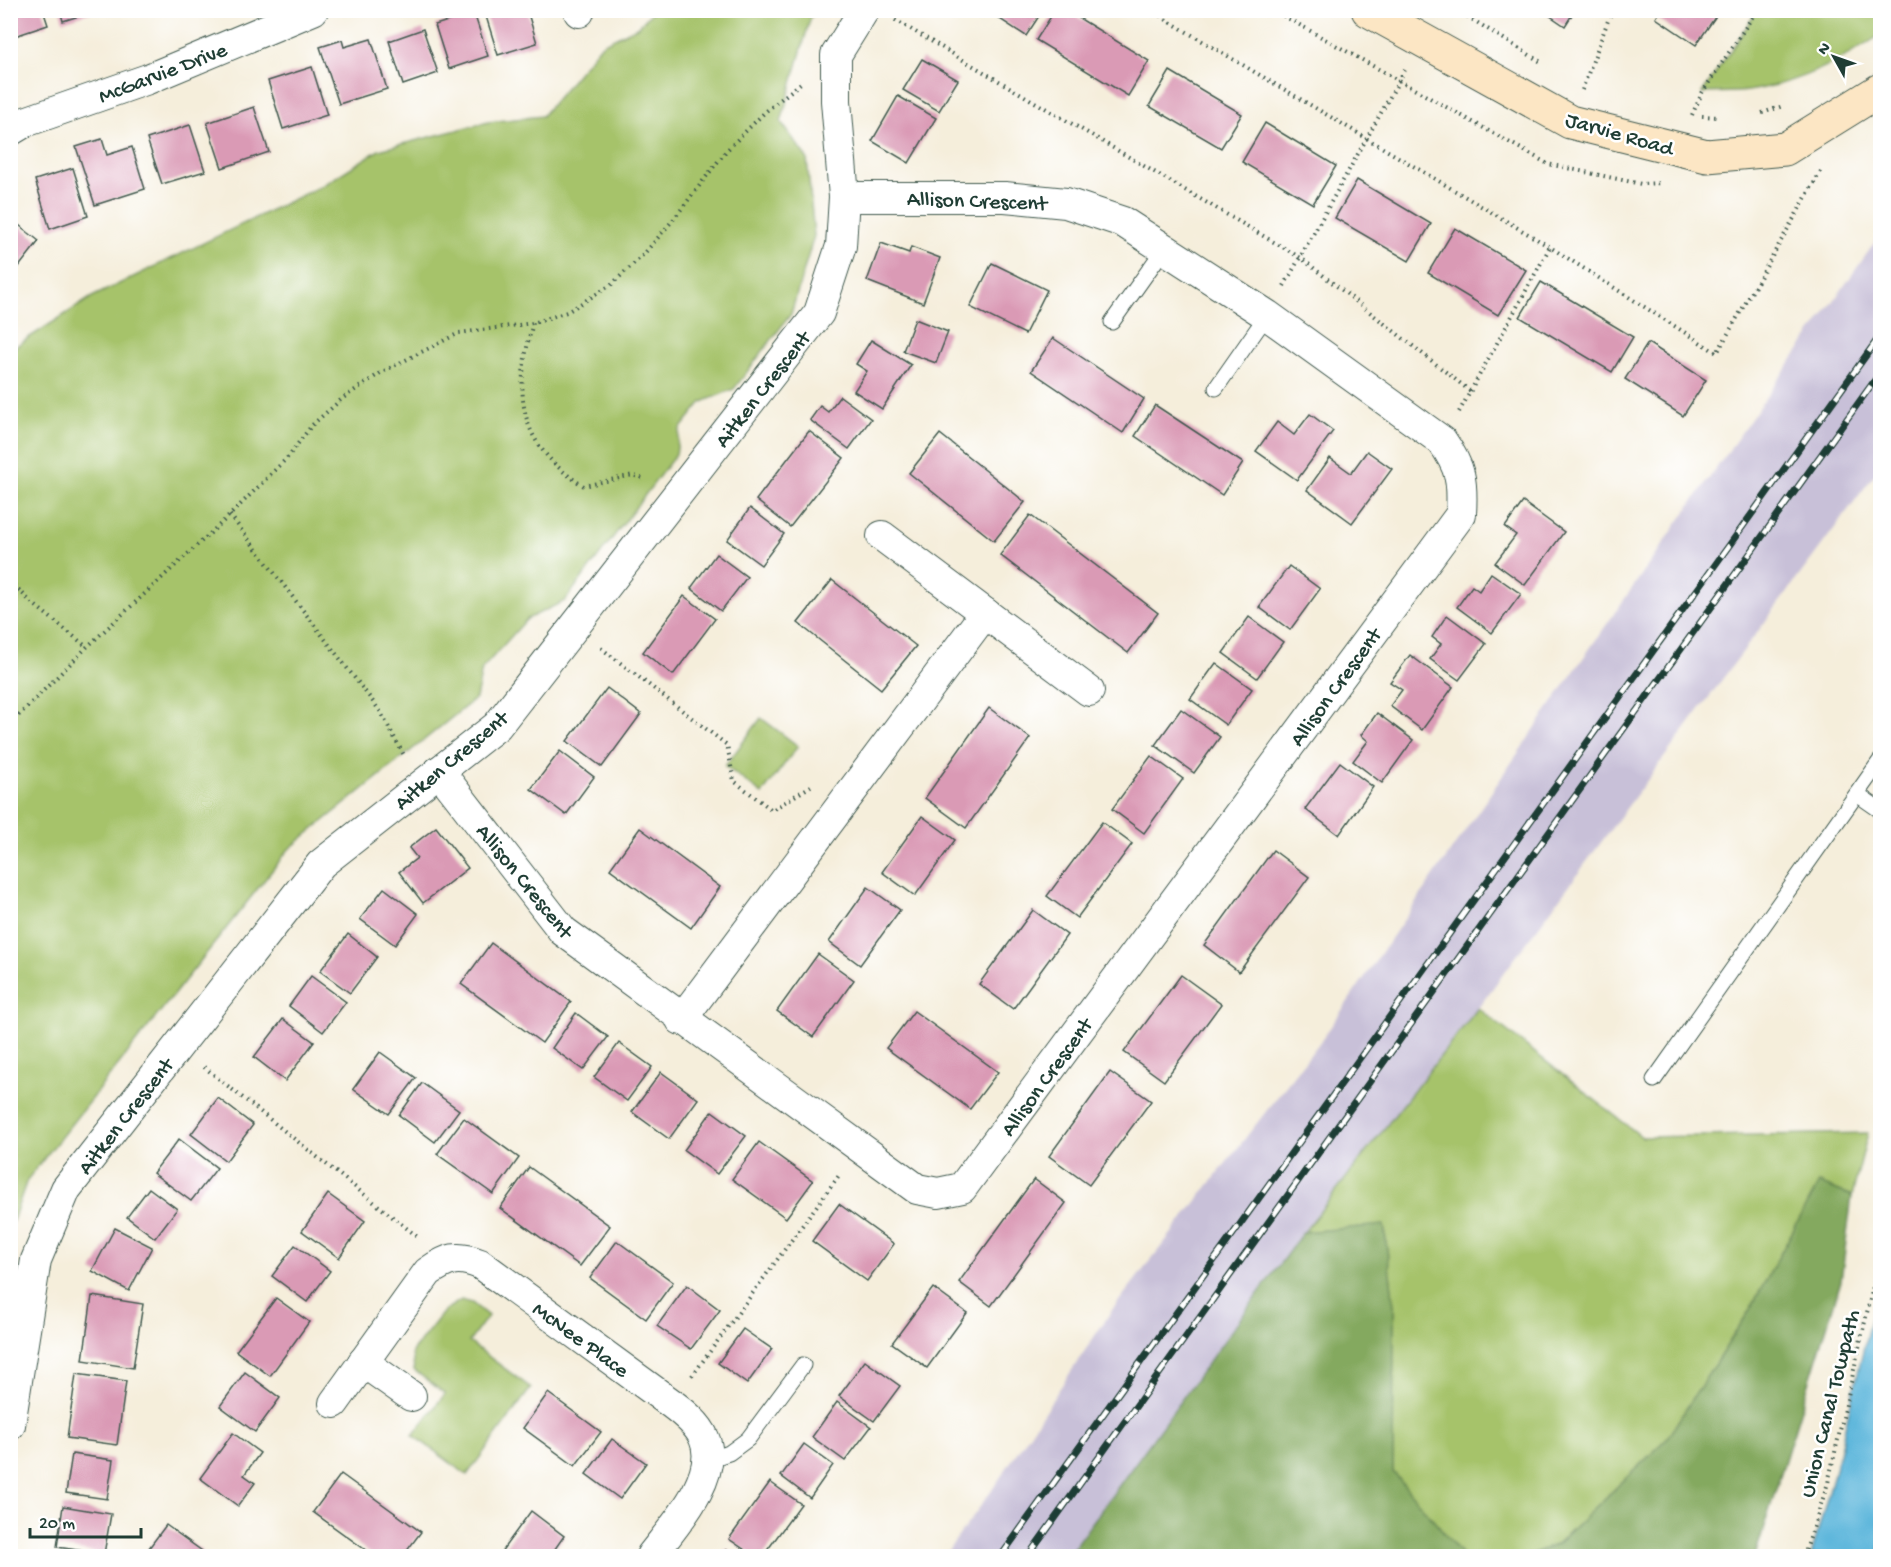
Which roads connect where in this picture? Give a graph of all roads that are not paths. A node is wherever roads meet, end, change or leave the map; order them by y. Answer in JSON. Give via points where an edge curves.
{"nodes":[{"id":1,"x":313,"y":10,"type":"edge"},
{"id":2,"x":1368,"y":10,"type":"edge"},
{"id":3,"x":876,"y":14,"type":"edge"},
{"id":4,"x":1881,"y":90,"type":"edge"},
{"id":5,"x":10,"y":131,"type":"edge"},
{"id":6,"x":844,"y":197,"type":"junction"},
{"id":7,"x":1164,"y":249,"type":"junction"},
{"id":8,"x":1267,"y":315,"type":"junction"},
{"id":9,"x":1112,"y":322,"type":"dead end"},
{"id":10,"x":1216,"y":388,"type":"dead end"},
{"id":11,"x":882,"y":536,"type":"dead end"},
{"id":12,"x":985,"y":613,"type":"junction"},
{"id":13,"x":1089,"y":690,"type":"dead end"},
{"id":14,"x":1881,"y":761,"type":"edge"},
{"id":15,"x":429,"y":779,"type":"junction"},
{"id":16,"x":1857,"y":794,"type":"junction"},
{"id":17,"x":1881,"y":810,"type":"edge"},
{"id":18,"x":681,"y":1020,"type":"junction"},
{"id":19,"x":1654,"y":1080,"type":"dead end"},
{"id":20,"x":363,"y":1362,"type":"junction"},
{"id":21,"x":803,"y":1365,"type":"dead end"},
{"id":22,"x":411,"y":1396,"type":"dead end"},
{"id":23,"x":333,"y":1403,"type":"dead end"},
{"id":24,"x":10,"y":1425,"type":"edge"},
{"id":25,"x":708,"y":1460,"type":"junction"},
{"id":26,"x":651,"y":1557,"type":"edge"}],
"edges":[{"from":1,"to":5,"type":"street","name":"McGarvie Drive"},
{"from":2,"to":4,"type":"street","name":"Jarvie Road","via":[[1570,122],[1707,156],[1785,149]]},
{"from":3,"to":6,"type":"street","name":"Aitken Crescent","via":[[836,55]]},
{"from":6,"to":7,"type":"street","name":"Allison Crescent","via":[[1005,197],[1065,203],[1123,222]]},
{"from":6,"to":15,"type":"street","name":"Aitken Crescent","via":[[841,246],[819,313],[497,726]]},
{"from":7,"to":8,"type":"street","name":"Allison Crescent"},
{"from":7,"to":9,"type":"lane"},
{"from":8,"to":10,"type":"lane"},
{"from":8,"to":18,"type":"street","name":"Allison Crescent","via":[[1442,441],[1463,482],[1461,514],[962,1188],[938,1193],[918,1189]]},
{"from":11,"to":12,"type":"street"},
{"from":12,"to":13,"type":"street"},
{"from":12,"to":18,"type":"street"},
{"from":14,"to":16,"type":"lane"},
{"from":15,"to":18,"type":"street","name":"Allison Crescent","via":[[563,932]]},
{"from":15,"to":24,"type":"street","name":"Aitken Crescent","via":[[321,864],[66,1189],[36,1260]]},
{"from":16,"to":17,"type":"lane"},
{"from":16,"to":19,"type":"lane"},
{"from":20,"to":22,"type":"street"},
{"from":20,"to":23,"type":"street"},
{"from":20,"to":25,"type":"street","name":"McNee Place","via":[[428,1272],[441,1263],[463,1257],[480,1264],[690,1418],[705,1438]]},
{"from":21,"to":25,"type":"lane","via":[[748,1438],[729,1453]]},
{"from":25,"to":26,"type":"street","via":[[709,1468],[694,1497]]}]}
